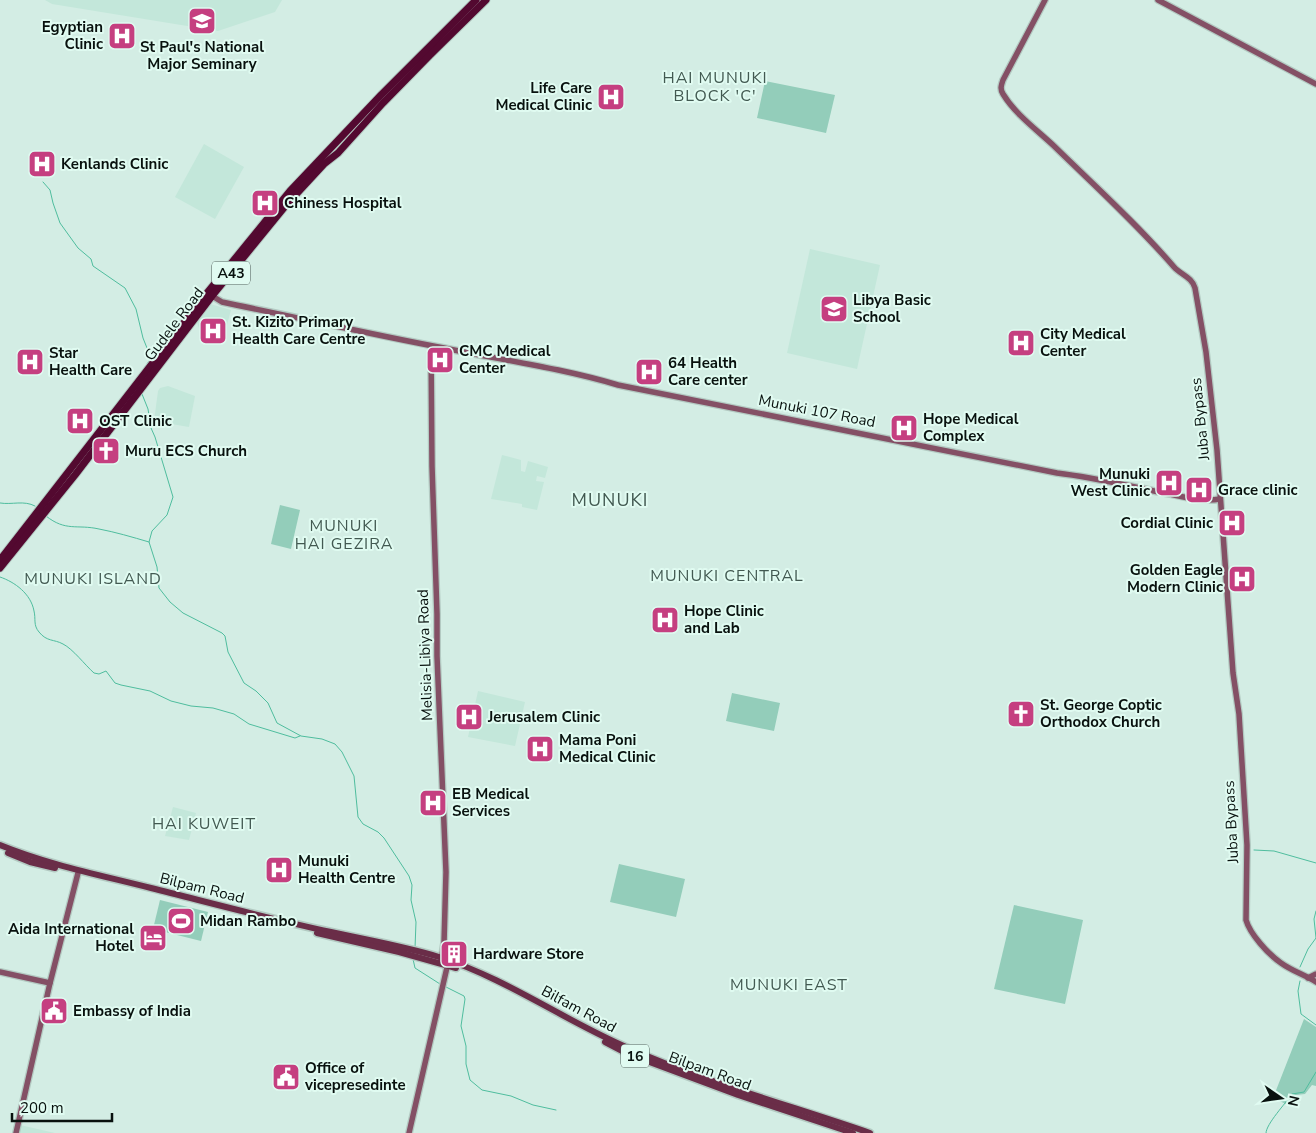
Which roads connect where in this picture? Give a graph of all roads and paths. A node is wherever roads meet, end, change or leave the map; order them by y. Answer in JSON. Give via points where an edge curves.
{"nodes":[{"id":1,"x":476,"y":0,"type":"edge"},
{"id":2,"x":486,"y":0,"type":"edge"},
{"id":3,"x":1044,"y":0,"type":"edge"},
{"id":4,"x":1158,"y":0,"type":"edge"},
{"id":5,"x":1316,"y":84,"type":"edge"},
{"id":6,"x":209,"y":294,"type":"junction"},
{"id":7,"x":431,"y":346,"type":"junction"},
{"id":8,"x":1220,"y":499,"type":"junction"},
{"id":9,"x":0,"y":560,"type":"edge"},
{"id":10,"x":0,"y":568,"type":"edge"},
{"id":11,"x":0,"y":845,"type":"edge"},
{"id":12,"x":0,"y":850,"type":"edge"},
{"id":13,"x":78,"y":873,"type":"junction"},
{"id":14,"x":399,"y":949,"type":"junction"},
{"id":15,"x":444,"y":962,"type":"junction"},
{"id":16,"x":0,"y":972,"type":"edge"},
{"id":17,"x":1316,"y":974,"type":"edge"},
{"id":18,"x":1308,"y":978,"type":"junction"},
{"id":19,"x":1316,"y":982,"type":"edge"},
{"id":20,"x":50,"y":983,"type":"junction"},
{"id":21,"x":16,"y":1133,"type":"edge"},
{"id":22,"x":409,"y":1133,"type":"edge"},
{"id":23,"x":853,"y":1133,"type":"edge"},
{"id":24,"x":870,"y":1133,"type":"edge"}],
"edges":[{"from":1,"to":6,"type":"highway","name":"Gudele Road","number":"A43","via":[[290,191]]},
{"from":2,"to":6,"type":"highway","name":"Gudele Road","number":"A43","via":[[324,164]]},
{"from":3,"to":8,"type":"main road","name":"Juba Bypass","via":[[1003,80],[1002,93],[1068,162],[1194,283],[1206,352]]},
{"from":4,"to":5,"type":"main road"},
{"from":6,"to":7,"type":"main road","name":"Munuki 107 Road","via":[[222,302]]},
{"from":6,"to":9,"type":"highway","name":"Gudele Road","number":"A43"},
{"from":6,"to":10,"type":"highway","name":"Gudele Road","number":"A43","via":[[93,451]]},
{"from":7,"to":8,"type":"main road","name":"Munuki 107 Road","via":[[1057,473],[1184,497]]},
{"from":7,"to":15,"type":"main road","name":"Melisia-Libiya Road","via":[[436,630],[446,864]]},
{"from":8,"to":18,"type":"main road","name":"Juba Bypass","via":[[1239,714],[1247,845],[1246,920],[1253,935],[1280,962]]},
{"from":11,"to":14,"type":"main road","name":"Bilpam Road","via":[[84,871]]},
{"from":12,"to":13,"type":"main road","name":"Bilpam Road","via":[[30,862]]},
{"from":13,"to":14,"type":"main road","name":"Bilpam Road","via":[[328,936]]},
{"from":13,"to":20,"type":"main road"},
{"from":14,"to":15,"type":"main road","name":"Bilpam Road","number":"16"},
{"from":15,"to":22,"type":"main road","name":"Melisia-Libiya Road","via":[[442,989]]},
{"from":15,"to":23,"type":"main road","name":"Bilpam Road","number":"16","via":[[494,983],[628,1054]]},
{"from":15,"to":24,"type":"main road","name":"Bilfam Road","number":"16","via":[[506,985],[631,1050]]},
{"from":16,"to":20,"type":"main road"},
{"from":17,"to":18,"type":"main road"},
{"from":18,"to":19,"type":"main road","name":"Juba Bypass"},
{"from":20,"to":21,"type":"main road"}]}
